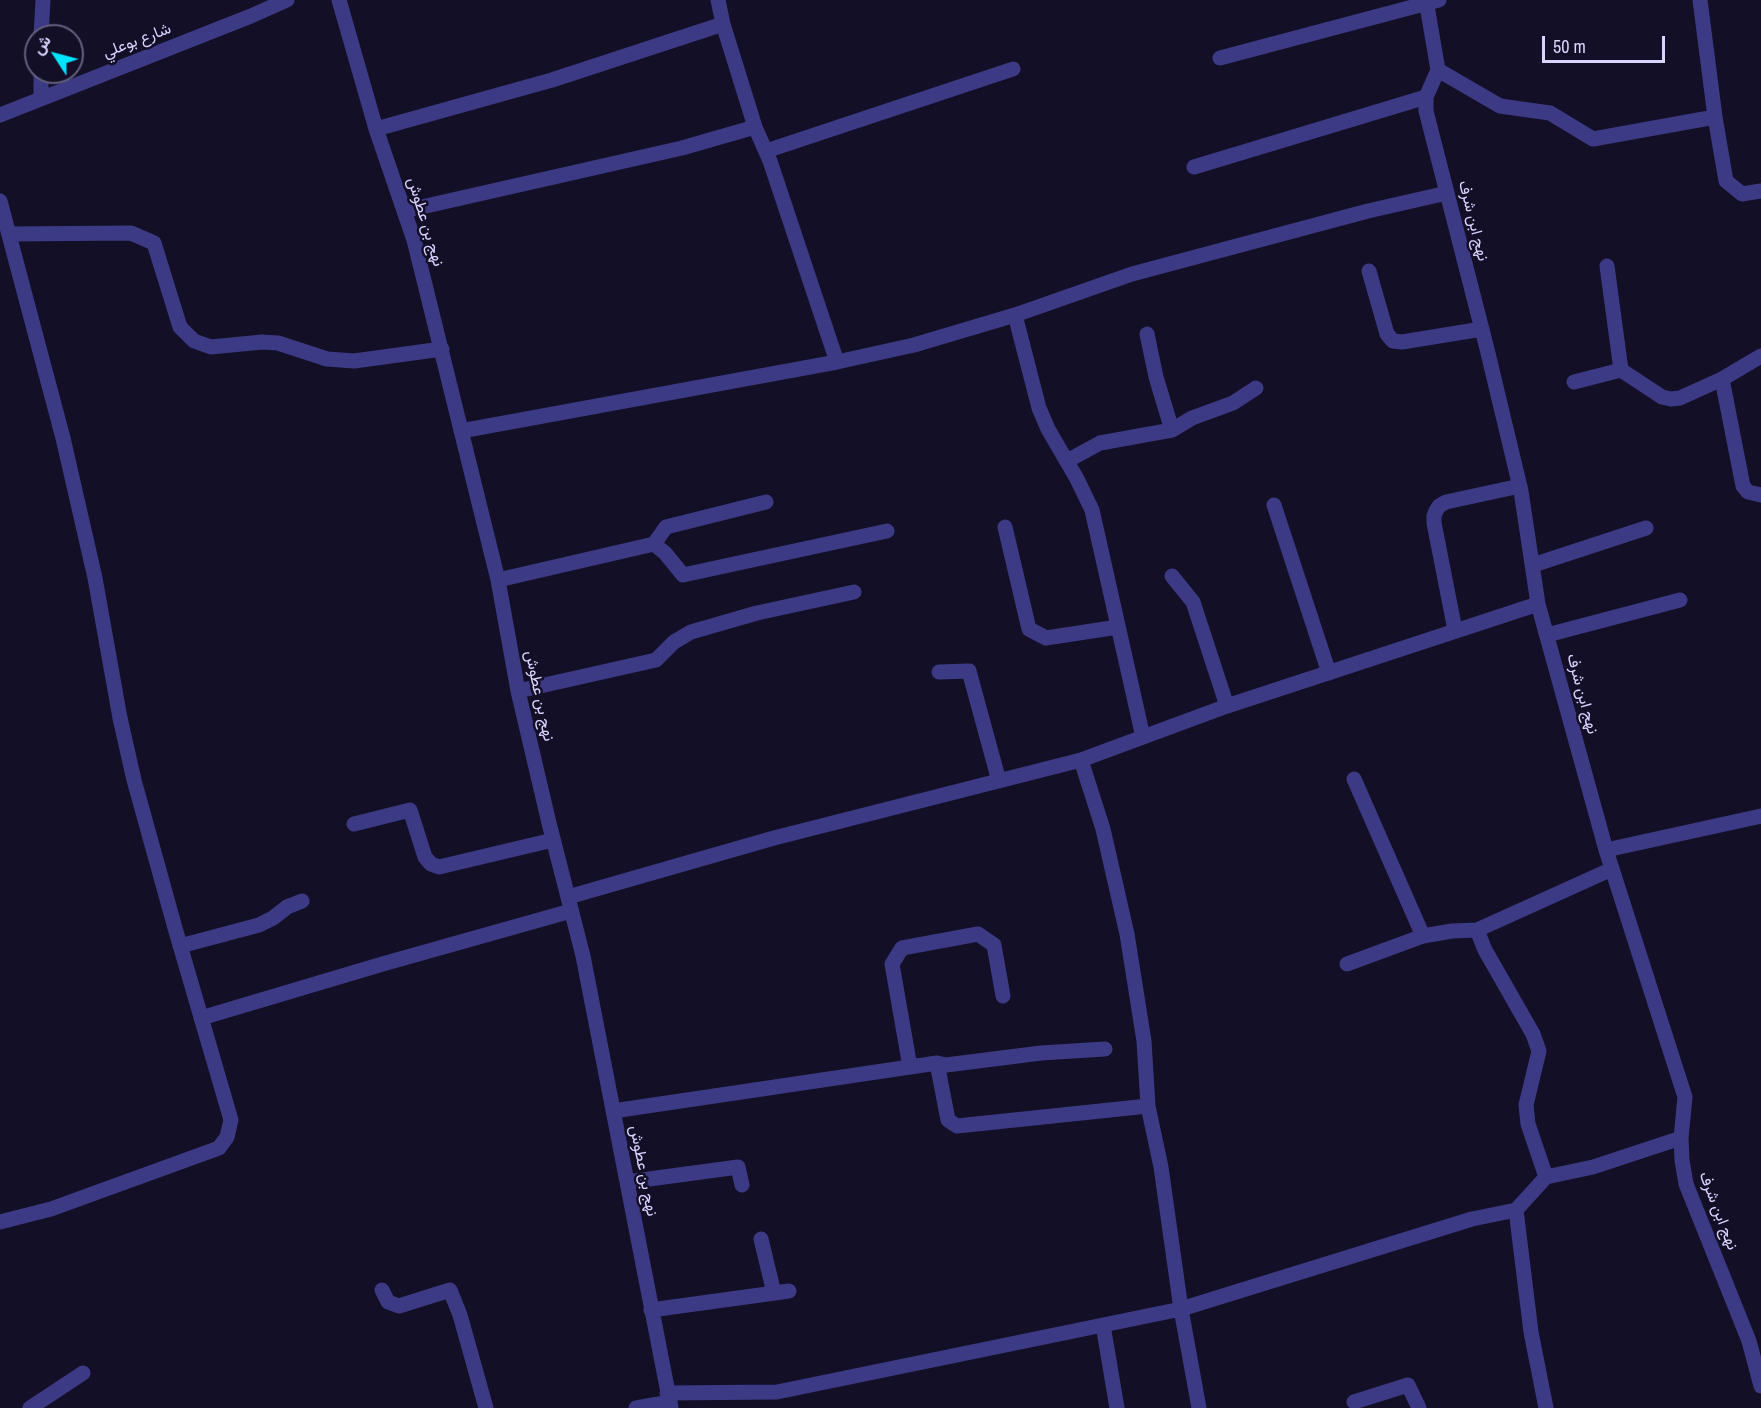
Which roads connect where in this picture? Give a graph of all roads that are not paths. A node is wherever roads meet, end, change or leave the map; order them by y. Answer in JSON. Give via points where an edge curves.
{"nodes":[{"id":1,"x":43,"y":0,"type":"edge"},
{"id":2,"x":287,"y":0,"type":"edge"},
{"id":3,"x":339,"y":0,"type":"edge"},
{"id":4,"x":718,"y":0,"type":"edge"},
{"id":5,"x":1701,"y":0,"type":"edge"},
{"id":6,"x":1431,"y":1,"type":"edge"},
{"id":7,"x":42,"y":24,"type":"edge"},
{"id":8,"x":723,"y":24,"type":"junction"},
{"id":9,"x":1220,"y":58,"type":"dead end"},
{"id":10,"x":1013,"y":69,"type":"dead end"},
{"id":11,"x":1438,"y":70,"type":"junction"},
{"id":12,"x":41,"y":84,"type":"edge"},
{"id":13,"x":1426,"y":97,"type":"junction"},
{"id":14,"x":41,"y":99,"type":"junction"},
{"id":15,"x":0,"y":115,"type":"edge"},
{"id":16,"x":1715,"y":117,"type":"junction"},
{"id":17,"x":755,"y":127,"type":"junction"},
{"id":18,"x":375,"y":129,"type":"junction"},
{"id":19,"x":766,"y":151,"type":"junction"},
{"id":20,"x":1194,"y":167,"type":"dead end"},
{"id":21,"x":1761,"y":191,"type":"edge"},
{"id":22,"x":1447,"y":193,"type":"junction"},
{"id":23,"x":0,"y":201,"type":"edge"},
{"id":24,"x":404,"y":211,"type":"junction"},
{"id":25,"x":9,"y":234,"type":"junction"},
{"id":26,"x":1607,"y":266,"type":"dead end"},
{"id":27,"x":1369,"y":271,"type":"dead end"},
{"id":28,"x":1015,"y":315,"type":"junction"},
{"id":29,"x":1482,"y":329,"type":"junction"},
{"id":30,"x":1147,"y":334,"type":"dead end"},
{"id":31,"x":442,"y":349,"type":"junction"},
{"id":32,"x":1761,"y":356,"type":"edge"},
{"id":33,"x":837,"y":362,"type":"junction"},
{"id":34,"x":1621,"y":370,"type":"junction"},
{"id":35,"x":1722,"y":379,"type":"junction"},
{"id":36,"x":1574,"y":382,"type":"dead end"},
{"id":37,"x":1256,"y":388,"type":"dead end"},
{"id":38,"x":1172,"y":429,"type":"junction"},
{"id":39,"x":461,"y":431,"type":"junction"},
{"id":40,"x":1066,"y":461,"type":"junction"},
{"id":41,"x":1520,"y":486,"type":"junction"},
{"id":42,"x":1761,"y":495,"type":"edge"},
{"id":43,"x":766,"y":502,"type":"dead end"},
{"id":44,"x":1274,"y":505,"type":"dead end"},
{"id":45,"x":1005,"y":527,"type":"dead end"},
{"id":46,"x":1646,"y":528,"type":"dead end"},
{"id":47,"x":887,"y":531,"type":"dead end"},
{"id":48,"x":654,"y":544,"type":"junction"},
{"id":49,"x":1533,"y":566,"type":"junction"},
{"id":50,"x":1172,"y":576,"type":"dead end"},
{"id":51,"x":498,"y":580,"type":"junction"},
{"id":52,"x":854,"y":592,"type":"dead end"},
{"id":53,"x":1680,"y":600,"type":"dead end"},
{"id":54,"x":1538,"y":604,"type":"junction"},
{"id":55,"x":1118,"y":627,"type":"junction"},
{"id":56,"x":1455,"y":630,"type":"junction"},
{"id":57,"x":1547,"y":635,"type":"junction"},
{"id":58,"x":939,"y":672,"type":"dead end"},
{"id":59,"x":1329,"y":673,"type":"junction"},
{"id":60,"x":518,"y":692,"type":"junction"},
{"id":61,"x":1227,"y":706,"type":"junction"},
{"id":62,"x":1143,"y":737,"type":"junction"},
{"id":63,"x":1081,"y":760,"type":"junction"},
{"id":64,"x":1354,"y":779,"type":"dead end"},
{"id":65,"x":999,"y":781,"type":"junction"},
{"id":66,"x":1761,"y":816,"type":"edge"},
{"id":67,"x":354,"y":824,"type":"dead end"},
{"id":68,"x":553,"y":840,"type":"junction"},
{"id":69,"x":1606,"y":850,"type":"junction"},
{"id":70,"x":1612,"y":869,"type":"junction"},
{"id":71,"x":302,"y":901,"type":"dead end"},
{"id":72,"x":570,"y":904,"type":"junction"},
{"id":73,"x":1477,"y":930,"type":"junction"},
{"id":74,"x":1423,"y":936,"type":"junction"},
{"id":75,"x":180,"y":946,"type":"junction"},
{"id":76,"x":1347,"y":964,"type":"dead end"},
{"id":77,"x":1003,"y":996,"type":"dead end"},
{"id":78,"x":201,"y":1018,"type":"junction"},
{"id":79,"x":1105,"y":1049,"type":"dead end"},
{"id":80,"x":937,"y":1063,"type":"junction"},
{"id":81,"x":910,"y":1067,"type":"junction"},
{"id":82,"x":1148,"y":1106,"type":"junction"},
{"id":83,"x":613,"y":1111,"type":"junction"},
{"id":84,"x":1681,"y":1138,"type":"junction"},
{"id":85,"x":1546,"y":1177,"type":"junction"},
{"id":86,"x":627,"y":1182,"type":"junction"},
{"id":87,"x":742,"y":1185,"type":"dead end"},
{"id":88,"x":1516,"y":1210,"type":"junction"},
{"id":89,"x":0,"y":1222,"type":"edge"},
{"id":90,"x":761,"y":1239,"type":"dead end"},
{"id":91,"x":382,"y":1290,"type":"dead end"},
{"id":92,"x":789,"y":1291,"type":"dead end"},
{"id":93,"x":774,"y":1293,"type":"junction"},
{"id":94,"x":1181,"y":1309,"type":"junction"},
{"id":95,"x":651,"y":1310,"type":"junction"},
{"id":96,"x":1103,"y":1325,"type":"junction"},
{"id":97,"x":83,"y":1372,"type":"dead end"},
{"id":98,"x":1761,"y":1386,"type":"edge"},
{"id":99,"x":669,"y":1401,"type":"edge"},
{"id":100,"x":1354,"y":1402,"type":"dead end"},
{"id":101,"x":30,"y":1408,"type":"edge"},
{"id":102,"x":486,"y":1408,"type":"edge"},
{"id":103,"x":636,"y":1408,"type":"edge"},
{"id":104,"x":1117,"y":1408,"type":"edge"},
{"id":105,"x":1199,"y":1408,"type":"edge"},
{"id":106,"x":1419,"y":1408,"type":"edge"},
{"id":107,"x":1546,"y":1408,"type":"edge"}],
"edges":[{"from":1,"to":7,"type":"street"},
{"from":2,"to":14,"type":"street","name":"شارع بوعلي"},
{"from":3,"to":18,"type":"street","name":"نهج بن عطوش"},
{"from":4,"to":8,"type":"street"},
{"from":5,"to":16,"type":"street"},
{"from":6,"to":9,"type":"street"},
{"from":6,"to":11,"type":"street"},
{"from":8,"to":17,"type":"street"},
{"from":8,"to":18,"type":"street","via":[[552,80]]},
{"from":10,"to":19,"type":"street"},
{"from":11,"to":13,"type":"street"},
{"from":11,"to":16,"type":"street","via":[[1500,106],[1550,113],[1593,139]]},
{"from":12,"to":14,"type":"street"},
{"from":13,"to":20,"type":"street"},
{"from":13,"to":22,"type":"street","name":"نهج ابن شرف"},
{"from":14,"to":15,"type":"street","name":"شارع بوعلي"},
{"from":16,"to":21,"type":"street","via":[[1726,181],[1742,194]]},
{"from":17,"to":19,"type":"street"},
{"from":17,"to":24,"type":"street","via":[[682,148]]},
{"from":18,"to":24,"type":"street","name":"نهج بن عطوش"},
{"from":19,"to":33,"type":"street"},
{"from":22,"to":28,"type":"street","via":[[1132,274]]},
{"from":22,"to":29,"type":"street","name":"نهج ابن شرف"},
{"from":23,"to":25,"type":"street"},
{"from":24,"to":31,"type":"street","name":"نهج بن عطوش"},
{"from":25,"to":31,"type":"street","via":[[131,233],[154,243],[180,327],[194,340],[210,347],[278,343],[327,359],[354,361]]},
{"from":25,"to":75,"type":"street","via":[[93,566],[134,780]]},
{"from":26,"to":34,"type":"street"},
{"from":27,"to":29,"type":"street","via":[[1387,334],[1393,341]]},
{"from":28,"to":33,"type":"street","via":[[914,345]]},
{"from":28,"to":40,"type":"street","via":[[1039,408]]},
{"from":29,"to":41,"type":"street","name":"نهج ابن شرف"},
{"from":30,"to":38,"type":"street"},
{"from":31,"to":39,"type":"street","name":"نهج بن عطوش"},
{"from":32,"to":35,"type":"street"},
{"from":33,"to":39,"type":"street"},
{"from":34,"to":35,"type":"street","via":[[1671,399]]},
{"from":34,"to":36,"type":"street"},
{"from":35,"to":42,"type":"street","via":[[1743,486],[1748,492]]},
{"from":37,"to":38,"type":"street","via":[[1233,403]]},
{"from":38,"to":40,"type":"street","via":[[1100,443]]},
{"from":39,"to":51,"type":"street","name":"نهج بن عطوش"},
{"from":40,"to":55,"type":"street","via":[[1092,510]]},
{"from":41,"to":49,"type":"street","name":"نهج ابن شرف"},
{"from":41,"to":56,"type":"street","via":[[1446,502],[1436,511],[1434,523]]},
{"from":43,"to":48,"type":"street","via":[[666,528]]},
{"from":44,"to":59,"type":"street"},
{"from":45,"to":55,"type":"street","via":[[1029,629],[1046,638]]},
{"from":46,"to":49,"type":"street"},
{"from":47,"to":48,"type":"street","via":[[683,575]]},
{"from":48,"to":51,"type":"street"},
{"from":49,"to":54,"type":"street","name":"نهج ابن شرف"},
{"from":50,"to":61,"type":"street","via":[[1193,602]]},
{"from":51,"to":60,"type":"street","name":"نهج بن عطوش"},
{"from":52,"to":60,"type":"street","via":[[691,632],[656,660]]},
{"from":53,"to":57,"type":"street"},
{"from":54,"to":56,"type":"street"},
{"from":54,"to":57,"type":"street","name":"نهج ابن شرف"},
{"from":55,"to":62,"type":"street"},
{"from":56,"to":59,"type":"street"},
{"from":57,"to":69,"type":"street","name":"نهج ابن شرف"},
{"from":58,"to":65,"type":"street","via":[[969,671]]},
{"from":59,"to":61,"type":"street"},
{"from":60,"to":68,"type":"street","name":"نهج بن عطوش"},
{"from":61,"to":62,"type":"street"},
{"from":62,"to":63,"type":"street"},
{"from":63,"to":65,"type":"street"},
{"from":63,"to":82,"type":"street","via":[[1103,829],[1127,934],[1144,1041]]},
{"from":64,"to":74,"type":"street"},
{"from":65,"to":72,"type":"street","via":[[774,838]]},
{"from":66,"to":69,"type":"street"},
{"from":67,"to":68,"type":"street","via":[[410,810],[425,857],[439,867]]},
{"from":68,"to":72,"type":"street","name":"نهج بن عطوش"},
{"from":69,"to":70,"type":"street","name":"نهج ابن شرف"},
{"from":70,"to":73,"type":"street"},
{"from":70,"to":84,"type":"street","name":"نهج ابن شرف","via":[[1685,1097]]},
{"from":71,"to":75,"type":"street","via":[[259,925]]},
{"from":72,"to":78,"type":"street"},
{"from":72,"to":83,"type":"street","name":"نهج بن عطوش"},
{"from":73,"to":74,"type":"street"},
{"from":73,"to":85,"type":"street","via":[[1539,1051],[1526,1105],[1528,1124]]},
{"from":74,"to":76,"type":"street"},
{"from":75,"to":78,"type":"street"},
{"from":77,"to":81,"type":"street","via":[[994,945],[978,934],[903,948],[892,964]]},
{"from":78,"to":89,"type":"street","via":[[231,1120],[227,1137],[219,1148],[51,1209]]},
{"from":79,"to":80,"type":"street"},
{"from":80,"to":81,"type":"street"},
{"from":80,"to":82,"type":"street","via":[[948,1120],[957,1126]]},
{"from":81,"to":83,"type":"street"},
{"from":82,"to":94,"type":"street","via":[[1161,1167]]},
{"from":83,"to":86,"type":"street","name":"نهج بن عطوش"},
{"from":84,"to":85,"type":"street","via":[[1593,1167]]},
{"from":84,"to":98,"type":"street","name":"نهج ابن شرف","via":[[1686,1184],[1749,1341]]},
{"from":85,"to":88,"type":"street"},
{"from":86,"to":87,"type":"street","via":[[738,1167]]},
{"from":86,"to":95,"type":"street","name":"نهج بن عطوش"},
{"from":88,"to":94,"type":"street","via":[[1472,1219]]},
{"from":88,"to":107,"type":"street"},
{"from":90,"to":93,"type":"street"},
{"from":91,"to":102,"type":"street","via":[[388,1302],[399,1306],[450,1290]]},
{"from":92,"to":93,"type":"street"},
{"from":93,"to":95,"type":"street"},
{"from":94,"to":96,"type":"street"},
{"from":94,"to":105,"type":"street"},
{"from":95,"to":99,"type":"street","name":"نهج بن عطوش"},
{"from":96,"to":99,"type":"street","via":[[777,1392]]},
{"from":96,"to":104,"type":"street"},
{"from":97,"to":101,"type":"street"},
{"from":99,"to":103,"type":"street"},
{"from":100,"to":106,"type":"street","via":[[1408,1385]]}]}
